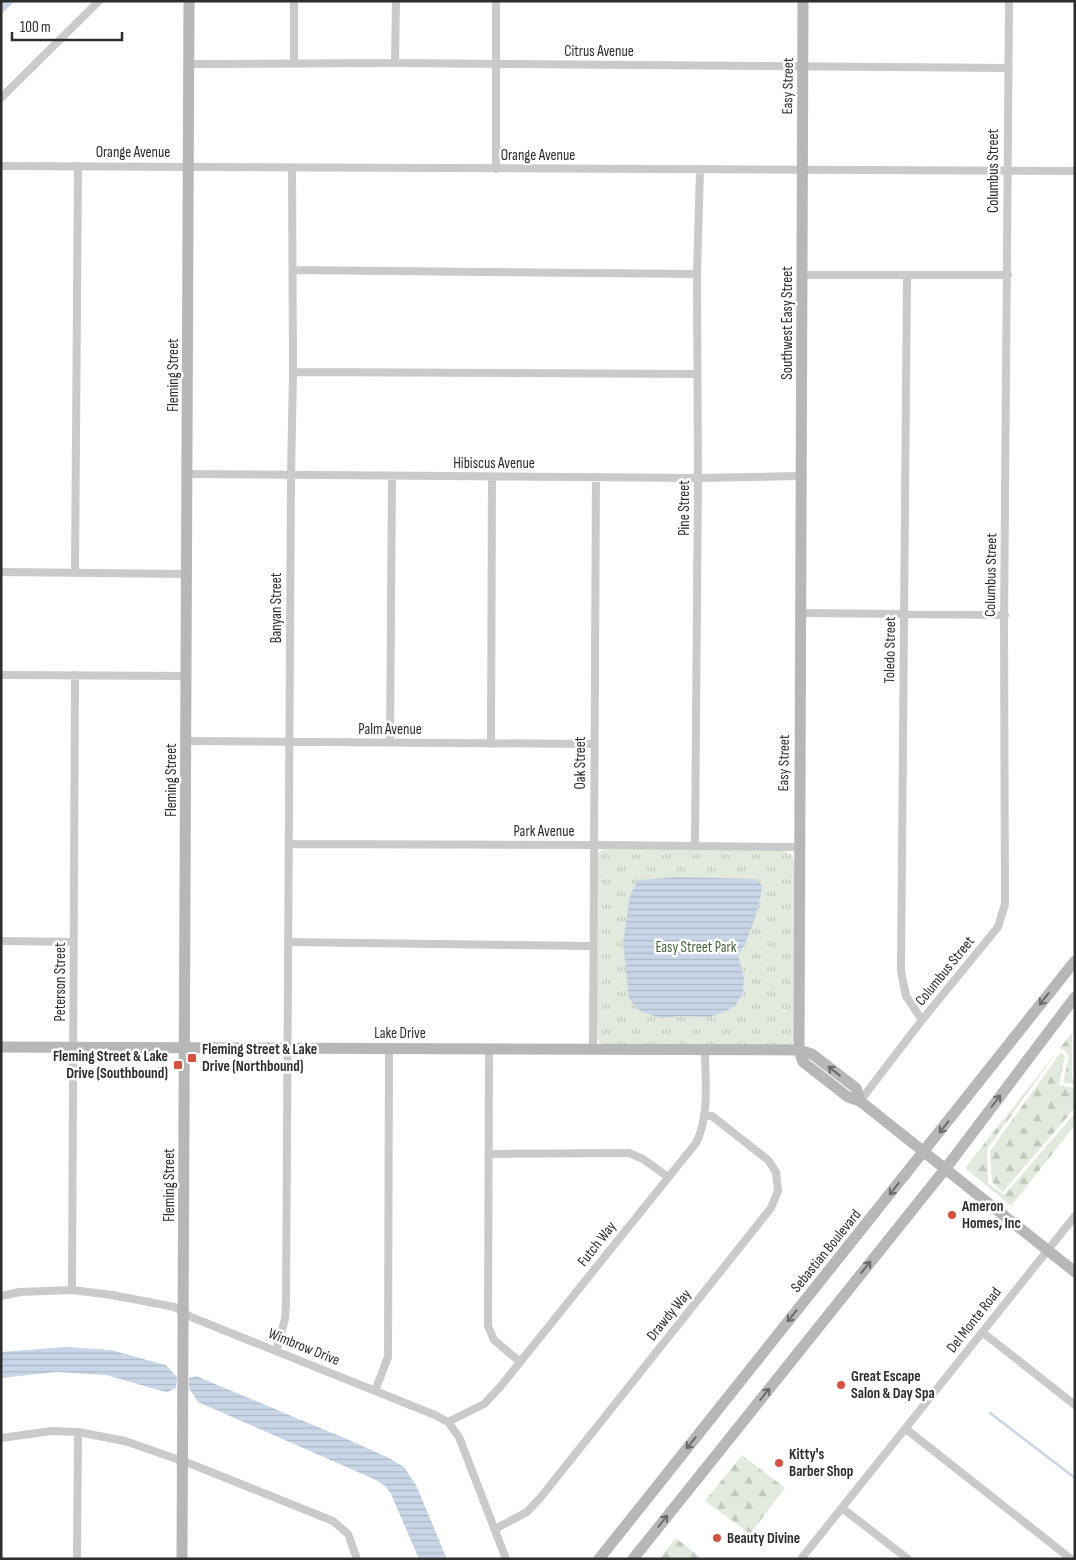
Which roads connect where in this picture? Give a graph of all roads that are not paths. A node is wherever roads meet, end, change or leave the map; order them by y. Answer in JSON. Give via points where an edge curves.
{"nodes":[{"id":1,"x":99,"y":1,"type":"edge"},
{"id":2,"x":189,"y":1,"type":"edge"},
{"id":3,"x":294,"y":1,"type":"edge"},
{"id":4,"x":396,"y":1,"type":"edge"},
{"id":5,"x":496,"y":1,"type":"edge"},
{"id":6,"x":804,"y":1,"type":"edge"},
{"id":7,"x":1009,"y":1,"type":"edge"},
{"id":8,"x":294,"y":63,"type":"junction"},
{"id":9,"x":396,"y":63,"type":"junction"},
{"id":10,"x":190,"y":64,"type":"junction"},
{"id":11,"x":496,"y":64,"type":"junction"},
{"id":12,"x":803,"y":66,"type":"junction"},
{"id":13,"x":1008,"y":68,"type":"junction"},
{"id":14,"x":1,"y":98,"type":"edge"},
{"id":15,"x":1,"y":166,"type":"edge"},
{"id":16,"x":78,"y":166,"type":"junction"},
{"id":17,"x":189,"y":166,"type":"junction"},
{"id":18,"x":292,"y":168,"type":"junction"},
{"id":19,"x":496,"y":169,"type":"junction"},
{"id":20,"x":700,"y":170,"type":"junction"},
{"id":21,"x":802,"y":171,"type":"junction"},
{"id":22,"x":1006,"y":171,"type":"junction"},
{"id":23,"x":1075,"y":171,"type":"edge"},
{"id":24,"x":293,"y":270,"type":"junction"},
{"id":25,"x":697,"y":274,"type":"junction"},
{"id":26,"x":907,"y":275,"type":"junction"},
{"id":27,"x":802,"y":276,"type":"junction"},
{"id":28,"x":1008,"y":276,"type":"junction"},
{"id":29,"x":293,"y":372,"type":"junction"},
{"id":30,"x":696,"y":374,"type":"junction"},
{"id":31,"x":187,"y":474,"type":"junction"},
{"id":32,"x":291,"y":475,"type":"junction"},
{"id":33,"x":392,"y":476,"type":"junction"},
{"id":34,"x":801,"y":476,"type":"junction"},
{"id":35,"x":492,"y":477,"type":"junction"},
{"id":36,"x":596,"y":477,"type":"junction"},
{"id":37,"x":698,"y":478,"type":"junction"},
{"id":38,"x":1,"y":572,"type":"edge"},
{"id":39,"x":75,"y":573,"type":"junction"},
{"id":40,"x":186,"y":574,"type":"junction"},
{"id":41,"x":801,"y":613,"type":"junction"},
{"id":42,"x":904,"y":614,"type":"junction"},
{"id":43,"x":1005,"y":615,"type":"junction"},
{"id":44,"x":1,"y":675,"type":"edge"},
{"id":45,"x":75,"y":675,"type":"junction"},
{"id":46,"x":186,"y":676,"type":"junction"},
{"id":47,"x":186,"y":741,"type":"junction"},
{"id":48,"x":290,"y":742,"type":"junction"},
{"id":49,"x":390,"y":742,"type":"junction"},
{"id":50,"x":491,"y":744,"type":"junction"},
{"id":51,"x":593,"y":744,"type":"junction"},
{"id":52,"x":289,"y":844,"type":"junction"},
{"id":53,"x":594,"y":845,"type":"junction"},
{"id":54,"x":695,"y":845,"type":"junction"},
{"id":55,"x":798,"y":847,"type":"junction"},
{"id":56,"x":1,"y":941,"type":"edge"},
{"id":57,"x":73,"y":942,"type":"junction"},
{"id":58,"x":288,"y":942,"type":"junction"},
{"id":59,"x":592,"y":946,"type":"junction"},
{"id":60,"x":1075,"y":961,"type":"edge"},
{"id":61,"x":1075,"y":997,"type":"edge"},
{"id":62,"x":922,"y":1020,"type":"junction"},
{"id":63,"x":1,"y":1046,"type":"edge"},
{"id":64,"x":73,"y":1047,"type":"junction"},
{"id":65,"x":185,"y":1047,"type":"junction"},
{"id":66,"x":288,"y":1048,"type":"junction"},
{"id":67,"x":389,"y":1048,"type":"junction"},
{"id":68,"x":489,"y":1049,"type":"junction"},
{"id":69,"x":592,"y":1049,"type":"junction"},
{"id":70,"x":705,"y":1050,"type":"junction"},
{"id":71,"x":799,"y":1050,"type":"junction"},
{"id":72,"x":860,"y":1101,"type":"junction"},
{"id":73,"x":704,"y":1115,"type":"junction"},
{"id":74,"x":924,"y":1151,"type":"junction"},
{"id":75,"x":489,"y":1154,"type":"junction"},
{"id":76,"x":946,"y":1168,"type":"junction"},
{"id":77,"x":668,"y":1177,"type":"junction"},
{"id":78,"x":1075,"y":1216,"type":"edge"},
{"id":79,"x":1047,"y":1250,"type":"junction"},
{"id":80,"x":1075,"y":1272,"type":"edge"},
{"id":81,"x":72,"y":1290,"type":"junction"},
{"id":82,"x":1,"y":1296,"type":"edge"},
{"id":83,"x":183,"y":1312,"type":"junction"},
{"id":84,"x":982,"y":1332,"type":"junction"},
{"id":85,"x":276,"y":1351,"type":"junction"},
{"id":86,"x":520,"y":1362,"type":"junction"},
{"id":87,"x":375,"y":1390,"type":"junction"},
{"id":88,"x":1075,"y":1405,"type":"edge"},
{"id":89,"x":448,"y":1422,"type":"junction"},
{"id":90,"x":906,"y":1428,"type":"junction"},
{"id":91,"x":78,"y":1432,"type":"junction"},
{"id":92,"x":1,"y":1438,"type":"edge"},
{"id":93,"x":182,"y":1461,"type":"junction"},
{"id":94,"x":842,"y":1508,"type":"junction"},
{"id":95,"x":495,"y":1529,"type":"junction"},
{"id":96,"x":77,"y":1559,"type":"edge"},
{"id":97,"x":182,"y":1559,"type":"edge"},
{"id":98,"x":357,"y":1559,"type":"edge"},
{"id":99,"x":506,"y":1559,"type":"edge"},
{"id":100,"x":599,"y":1559,"type":"edge"},
{"id":101,"x":633,"y":1559,"type":"edge"},
{"id":102,"x":801,"y":1559,"type":"edge"},
{"id":103,"x":908,"y":1559,"type":"edge"},
{"id":104,"x":1071,"y":1559,"type":"edge"}],
"edges":[{"from":1,"to":14,"type":"street"},
{"from":2,"to":10,"type":"street","name":"Fleming Street"},
{"from":3,"to":8,"type":"street"},
{"from":4,"to":9,"type":"street"},
{"from":5,"to":11,"type":"street"},
{"from":6,"to":12,"type":"street","name":"Easy Street"},
{"from":7,"to":13,"type":"street","name":"Columbus Street"},
{"from":8,"to":9,"type":"street","name":"Citrus Avenue"},
{"from":8,"to":10,"type":"street","name":"Citrus Avenue"},
{"from":9,"to":11,"type":"street","name":"Citrus Avenue"},
{"from":10,"to":17,"type":"street","name":"Fleming Street"},
{"from":11,"to":12,"type":"street","name":"Citrus Avenue"},
{"from":11,"to":19,"type":"street"},
{"from":12,"to":13,"type":"street","name":"Citrus Avenue"},
{"from":12,"to":21,"type":"street","name":"Easy Street"},
{"from":13,"to":22,"type":"street","name":"Columbus Street"},
{"from":15,"to":16,"type":"street","name":"Orange Avenue"},
{"from":16,"to":17,"type":"street","name":"Orange Avenue"},
{"from":16,"to":39,"type":"street"},
{"from":17,"to":18,"type":"street","name":"Orange Avenue"},
{"from":17,"to":31,"type":"street","name":"Fleming Street"},
{"from":18,"to":19,"type":"street","name":"Orange Avenue"},
{"from":18,"to":24,"type":"street","name":"Banyan Street"},
{"from":19,"to":20,"type":"street","name":"Orange Avenue"},
{"from":20,"to":21,"type":"street","name":"Orange Avenue"},
{"from":20,"to":25,"type":"street","name":"Pine Street"},
{"from":21,"to":22,"type":"street","name":"Orange Avenue"},
{"from":21,"to":27,"type":"street","name":"Southwest Easy Street"},
{"from":22,"to":23,"type":"street","name":"Orange Avenue"},
{"from":22,"to":28,"type":"street","name":"Columbus Street"},
{"from":24,"to":25,"type":"street"},
{"from":24,"to":29,"type":"street","name":"Banyan Street"},
{"from":25,"to":30,"type":"street","name":"Pine Street"},
{"from":26,"to":27,"type":"street"},
{"from":26,"to":28,"type":"street"},
{"from":26,"to":42,"type":"street","name":"Toledo Street"},
{"from":27,"to":34,"type":"street","name":"Southwest Easy Street"},
{"from":28,"to":43,"type":"street","name":"Columbus Street"},
{"from":29,"to":30,"type":"street"},
{"from":29,"to":32,"type":"street","name":"Banyan Street"},
{"from":30,"to":37,"type":"street","name":"Pine Street"},
{"from":31,"to":32,"type":"street","name":"Hibiscus Avenue"},
{"from":31,"to":40,"type":"street","name":"Fleming Street"},
{"from":32,"to":33,"type":"street","name":"Hibiscus Avenue"},
{"from":32,"to":48,"type":"street","name":"Banyan Street"},
{"from":33,"to":35,"type":"street","name":"Hibiscus Avenue"},
{"from":33,"to":49,"type":"street"},
{"from":34,"to":37,"type":"street","name":"Hibiscus Avenue"},
{"from":34,"to":41,"type":"street","name":"Easy Street"},
{"from":35,"to":36,"type":"street","name":"Hibiscus Avenue"},
{"from":35,"to":50,"type":"street"},
{"from":36,"to":37,"type":"street","name":"Hibiscus Avenue"},
{"from":36,"to":51,"type":"street","name":"Oak Street"},
{"from":37,"to":54,"type":"street","name":"Pine Street"},
{"from":38,"to":39,"type":"street"},
{"from":39,"to":40,"type":"street"},
{"from":40,"to":46,"type":"street","name":"Fleming Street"},
{"from":41,"to":42,"type":"street"},
{"from":41,"to":55,"type":"street","name":"Easy Street"},
{"from":42,"to":43,"type":"street"},
{"from":42,"to":62,"type":"street","name":"Toledo Street","via":[[901,971],[906,996]]},
{"from":43,"to":62,"type":"street","name":"Columbus Street","via":[[1005,904],[998,927]]},
{"from":44,"to":45,"type":"street"},
{"from":45,"to":46,"type":"street"},
{"from":45,"to":57,"type":"street","name":"Peterson Street"},
{"from":46,"to":47,"type":"street","name":"Fleming Street"},
{"from":47,"to":48,"type":"street","name":"Palm Avenue"},
{"from":47,"to":65,"type":"street","name":"Fleming Street"},
{"from":48,"to":49,"type":"street","name":"Palm Avenue"},
{"from":48,"to":52,"type":"street","name":"Banyan Street"},
{"from":49,"to":50,"type":"street","name":"Palm Avenue"},
{"from":50,"to":51,"type":"street","name":"Palm Avenue"},
{"from":51,"to":53,"type":"street","name":"Oak Street"},
{"from":52,"to":53,"type":"street","name":"Park Avenue"},
{"from":52,"to":58,"type":"street","name":"Banyan Street"},
{"from":53,"to":54,"type":"street","name":"Park Avenue"},
{"from":53,"to":59,"type":"street","name":"Oak Street"},
{"from":54,"to":55,"type":"street","name":"Park Avenue"},
{"from":55,"to":71,"type":"street","name":"Easy Street"},
{"from":56,"to":57,"type":"street"},
{"from":57,"to":64,"type":"street","name":"Peterson Street"},
{"from":58,"to":59,"type":"street"},
{"from":58,"to":66,"type":"street","name":"Banyan Street"},
{"from":59,"to":69,"type":"street","name":"Oak Street"},
{"from":60,"to":74,"type":"street","name":"Sebastian Boulevard","one_way":true},
{"from":76,"to":61,"type":"street","one_way":true},
{"from":62,"to":72,"type":"street","name":"Columbus Street"},
{"from":63,"to":64,"type":"street","name":"Lake Drive"},
{"from":64,"to":65,"type":"street","name":"Lake Drive"},
{"from":64,"to":81,"type":"street","name":"Peterson Street"},
{"from":65,"to":66,"type":"street","name":"Lake Drive"},
{"from":65,"to":83,"type":"street","name":"Fleming Street"},
{"from":66,"to":67,"type":"street","name":"Lake Drive"},
{"from":66,"to":85,"type":"street","name":"Banyan Street","via":[[286,1304]]},
{"from":67,"to":68,"type":"street","name":"Lake Drive"},
{"from":67,"to":87,"type":"street","via":[[388,1357]]},
{"from":68,"to":69,"type":"street","name":"Lake Drive"},
{"from":68,"to":75,"type":"street"},
{"from":69,"to":70,"type":"street","name":"Lake Drive"},
{"from":70,"to":71,"type":"street","name":"Lake Drive"},
{"from":70,"to":73,"type":"street","name":"Futch Way"},
{"from":71,"to":72,"type":"street","via":[[803,1062],[848,1097]]},
{"from":72,"to":74,"type":"street"},
{"from":73,"to":77,"type":"street","name":"Futch Way","via":[[702,1132],[696,1143]]},
{"from":73,"to":95,"type":"street","name":"Drawdy Way","via":[[712,1116],[768,1160],[776,1172],[778,1191],[771,1208],[541,1497],[527,1512]]},
{"from":74,"to":76,"type":"street"},
{"from":74,"to":100,"type":"street","name":"Sebastian Boulevard","one_way":true},
{"from":75,"to":77,"type":"street","via":[[629,1153]]},
{"from":75,"to":86,"type":"street","via":[[488,1326],[494,1340]]},
{"from":76,"to":79,"type":"street"},
{"from":101,"to":76,"type":"street","one_way":true},
{"from":77,"to":86,"type":"street","name":"Futch Way"},
{"from":78,"to":79,"type":"street","name":"Del Monte Road"},
{"from":79,"to":80,"type":"street"},
{"from":79,"to":84,"type":"street","name":"Del Monte Road"},
{"from":81,"to":82,"type":"street","name":"Wimbrow Drive"},
{"from":81,"to":83,"type":"street","name":"Wimbrow Drive","via":[[174,1307]]},
{"from":83,"to":85,"type":"street","name":"Wimbrow Drive"},
{"from":83,"to":93,"type":"street","name":"Fleming Street"},
{"from":84,"to":88,"type":"street"},
{"from":84,"to":90,"type":"street","name":"Del Monte Road"},
{"from":85,"to":87,"type":"street","name":"Wimbrow Drive"},
{"from":86,"to":89,"type":"street","name":"Futch Way","via":[[484,1404]]},
{"from":87,"to":89,"type":"street","name":"Wimbrow Drive"},
{"from":89,"to":95,"type":"street","via":[[458,1437]]},
{"from":90,"to":94,"type":"street","name":"Del Monte Road"},
{"from":90,"to":104,"type":"street"},
{"from":91,"to":92,"type":"street"},
{"from":91,"to":93,"type":"street","via":[[125,1441]]},
{"from":91,"to":96,"type":"street"},
{"from":93,"to":97,"type":"street","name":"Fleming Street"},
{"from":93,"to":98,"type":"street","via":[[333,1521],[348,1534]]},
{"from":94,"to":102,"type":"street","name":"Del Monte Road"},
{"from":94,"to":103,"type":"street"},
{"from":95,"to":99,"type":"street"}]}
